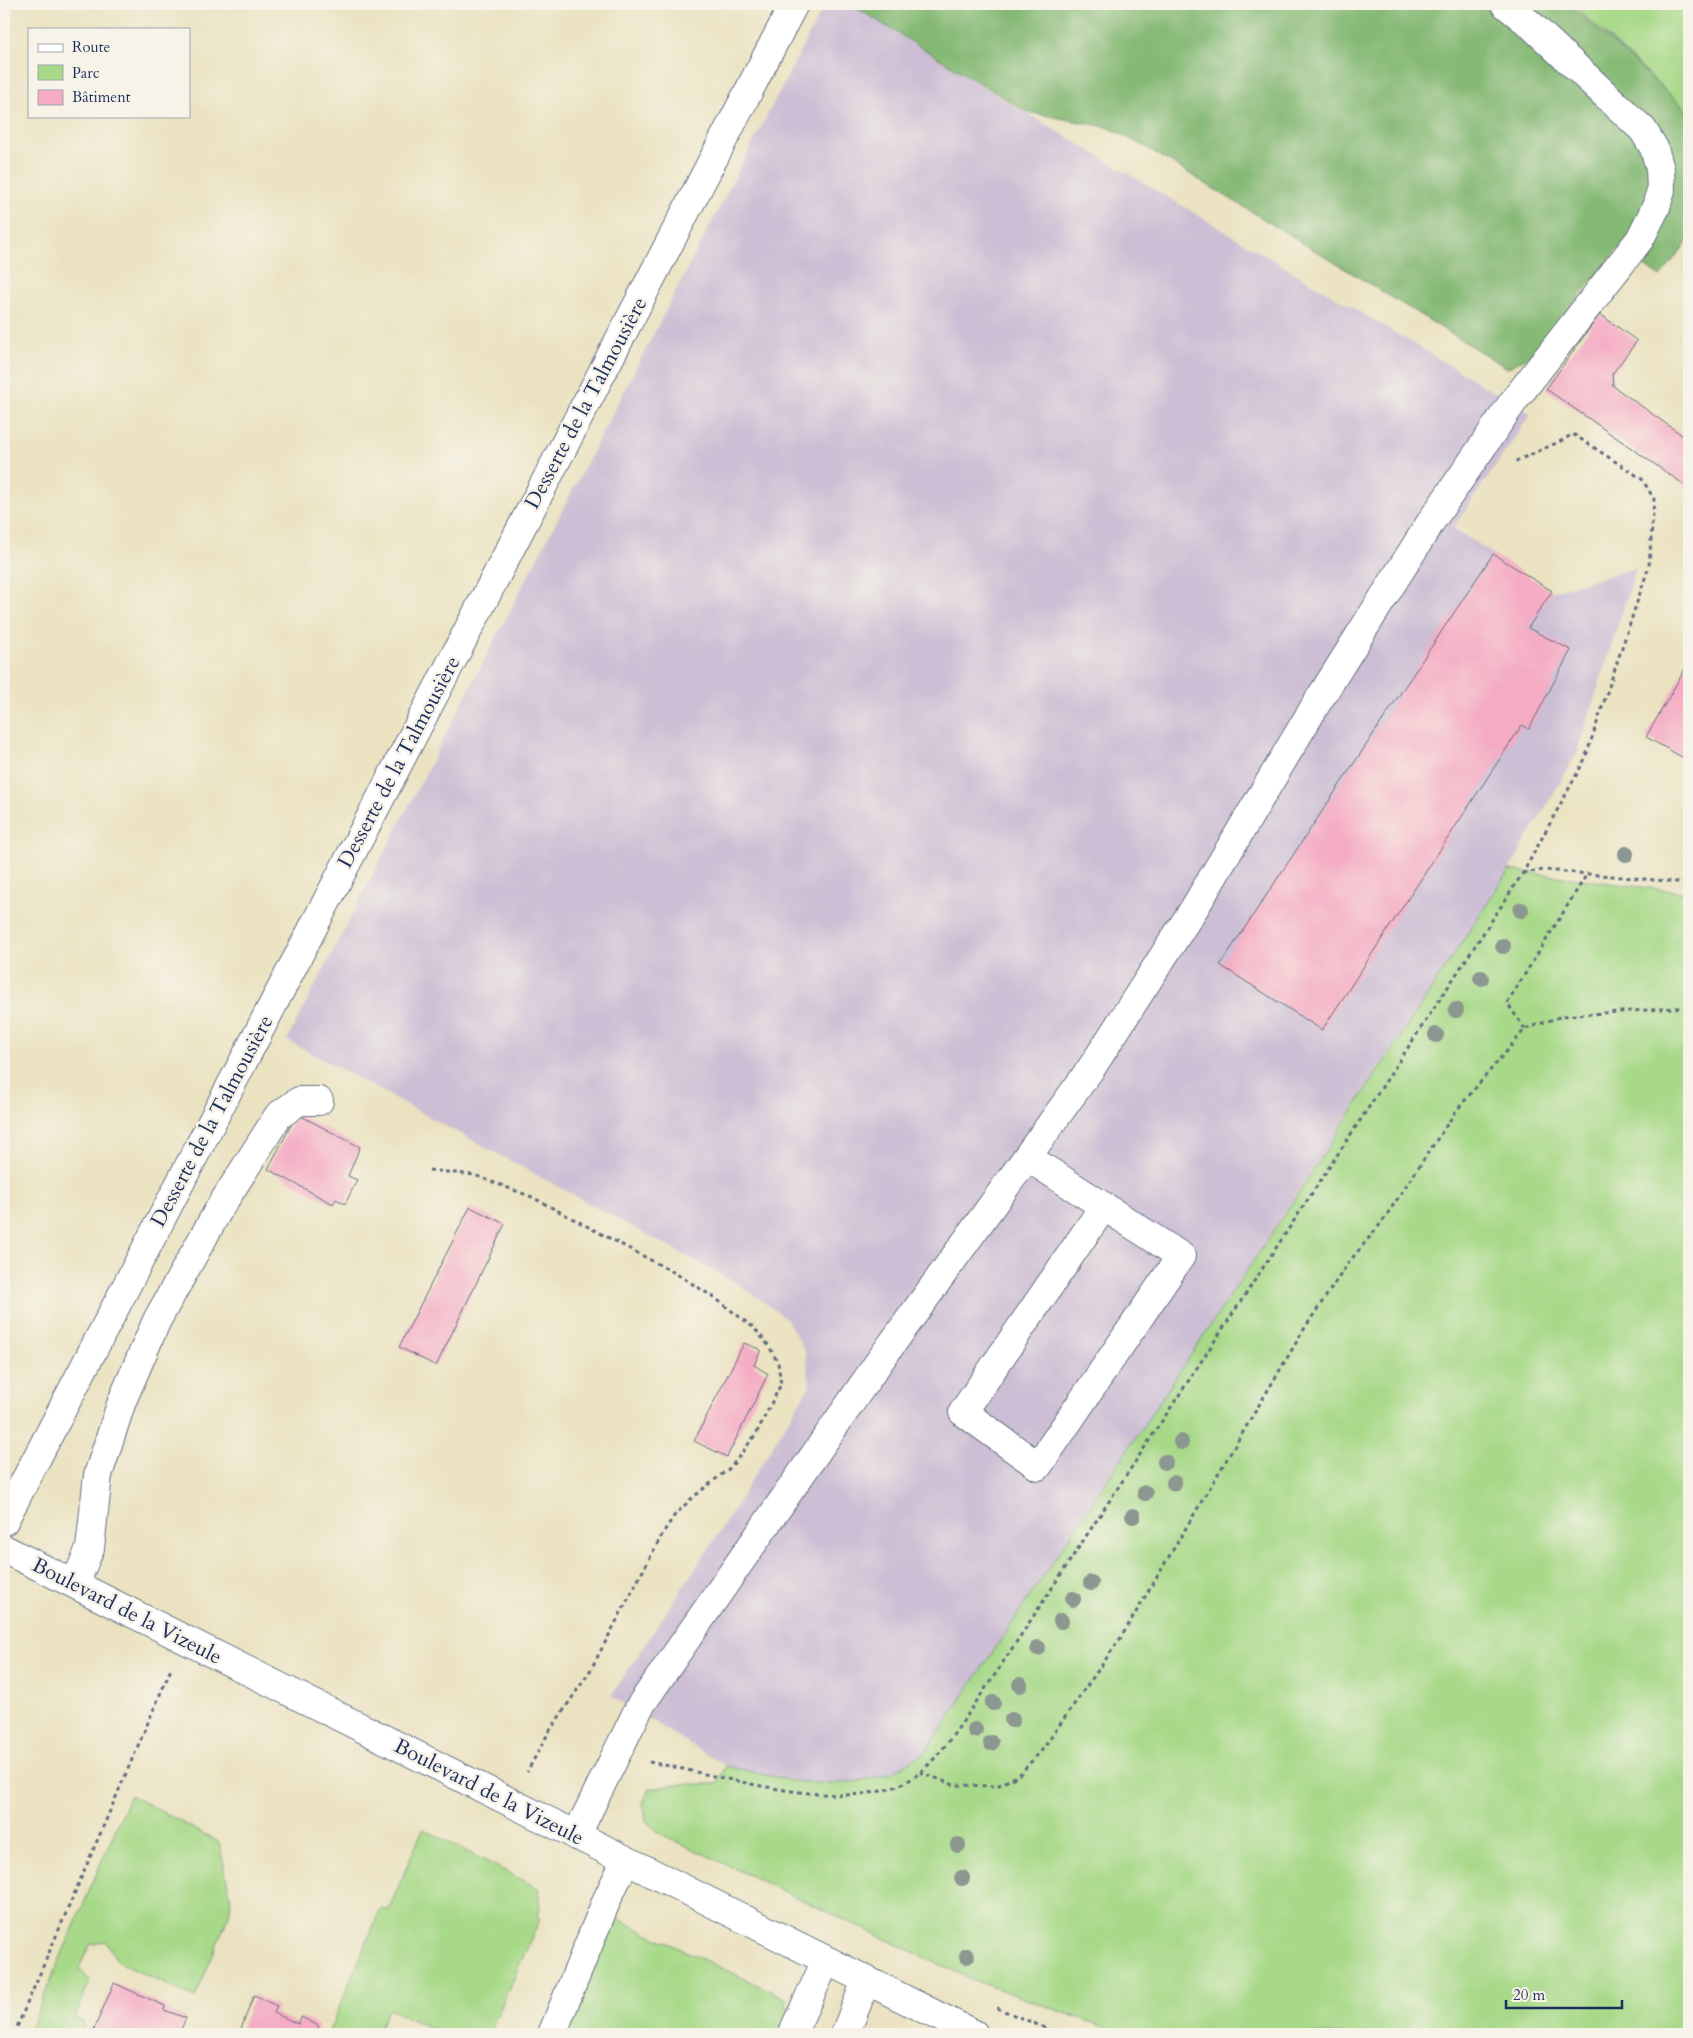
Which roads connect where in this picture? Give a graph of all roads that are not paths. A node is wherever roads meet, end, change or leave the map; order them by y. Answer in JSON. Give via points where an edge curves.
{"nodes":[{"id":1,"x":794,"y":4,"type":"edge"},
{"id":2,"x":1506,"y":4,"type":"edge"},
{"id":3,"x":319,"y":1101,"type":"dead end"},
{"id":4,"x":1027,"y":1157,"type":"junction"},
{"id":5,"x":1104,"y":1206,"type":"junction"},
{"id":6,"x":4,"y":1521,"type":"edge"},
{"id":7,"x":4,"y":1549,"type":"edge"},
{"id":8,"x":75,"y":1584,"type":"junction"},
{"id":9,"x":576,"y":1836,"type":"junction"},
{"id":10,"x":626,"y":1860,"type":"junction"},
{"id":11,"x":826,"y":1961,"type":"junction"},
{"id":12,"x":866,"y":1981,"type":"junction"},
{"id":13,"x":968,"y":2033,"type":"edge"},
{"id":14,"x":552,"y":2034,"type":"edge"},
{"id":15,"x":792,"y":2034,"type":"edge"},
{"id":16,"x":845,"y":2034,"type":"edge"}],
"edges":[{"from":1,"to":6,"type":"street","name":"Desserte de la Talmousière"},
{"from":2,"to":4,"type":"street","via":[[1644,130],[1660,169],[1662,190],[1656,207],[1640,239],[1513,402],[1432,520],[1152,976]]},
{"from":3,"to":8,"type":"street","via":[[299,1102],[278,1116],[219,1210],[157,1320],[122,1401],[98,1475],[90,1548]]},
{"from":4,"to":5,"type":"street"},
{"from":4,"to":9,"type":"street","via":[[881,1359],[640,1706]]},
{"from":5,"to":5,"type":"street","via":[[1181,1256],[1038,1466],[963,1412]]},
{"from":7,"to":8,"type":"street","name":"Boulevard de la Vizeule"},
{"from":8,"to":9,"type":"street","name":"Boulevard de la Vizeule"},
{"from":9,"to":10,"type":"street","name":"Boulevard de la Vizeule"},
{"from":10,"to":11,"type":"street","name":"Boulevard de la Vizeule"},
{"from":10,"to":14,"type":"street"},
{"from":11,"to":12,"type":"street","name":"Boulevard de la Vizeule"},
{"from":11,"to":15,"type":"street"},
{"from":12,"to":13,"type":"street","name":"Boulevard de la Vizeule"},
{"from":12,"to":16,"type":"street"}]}
